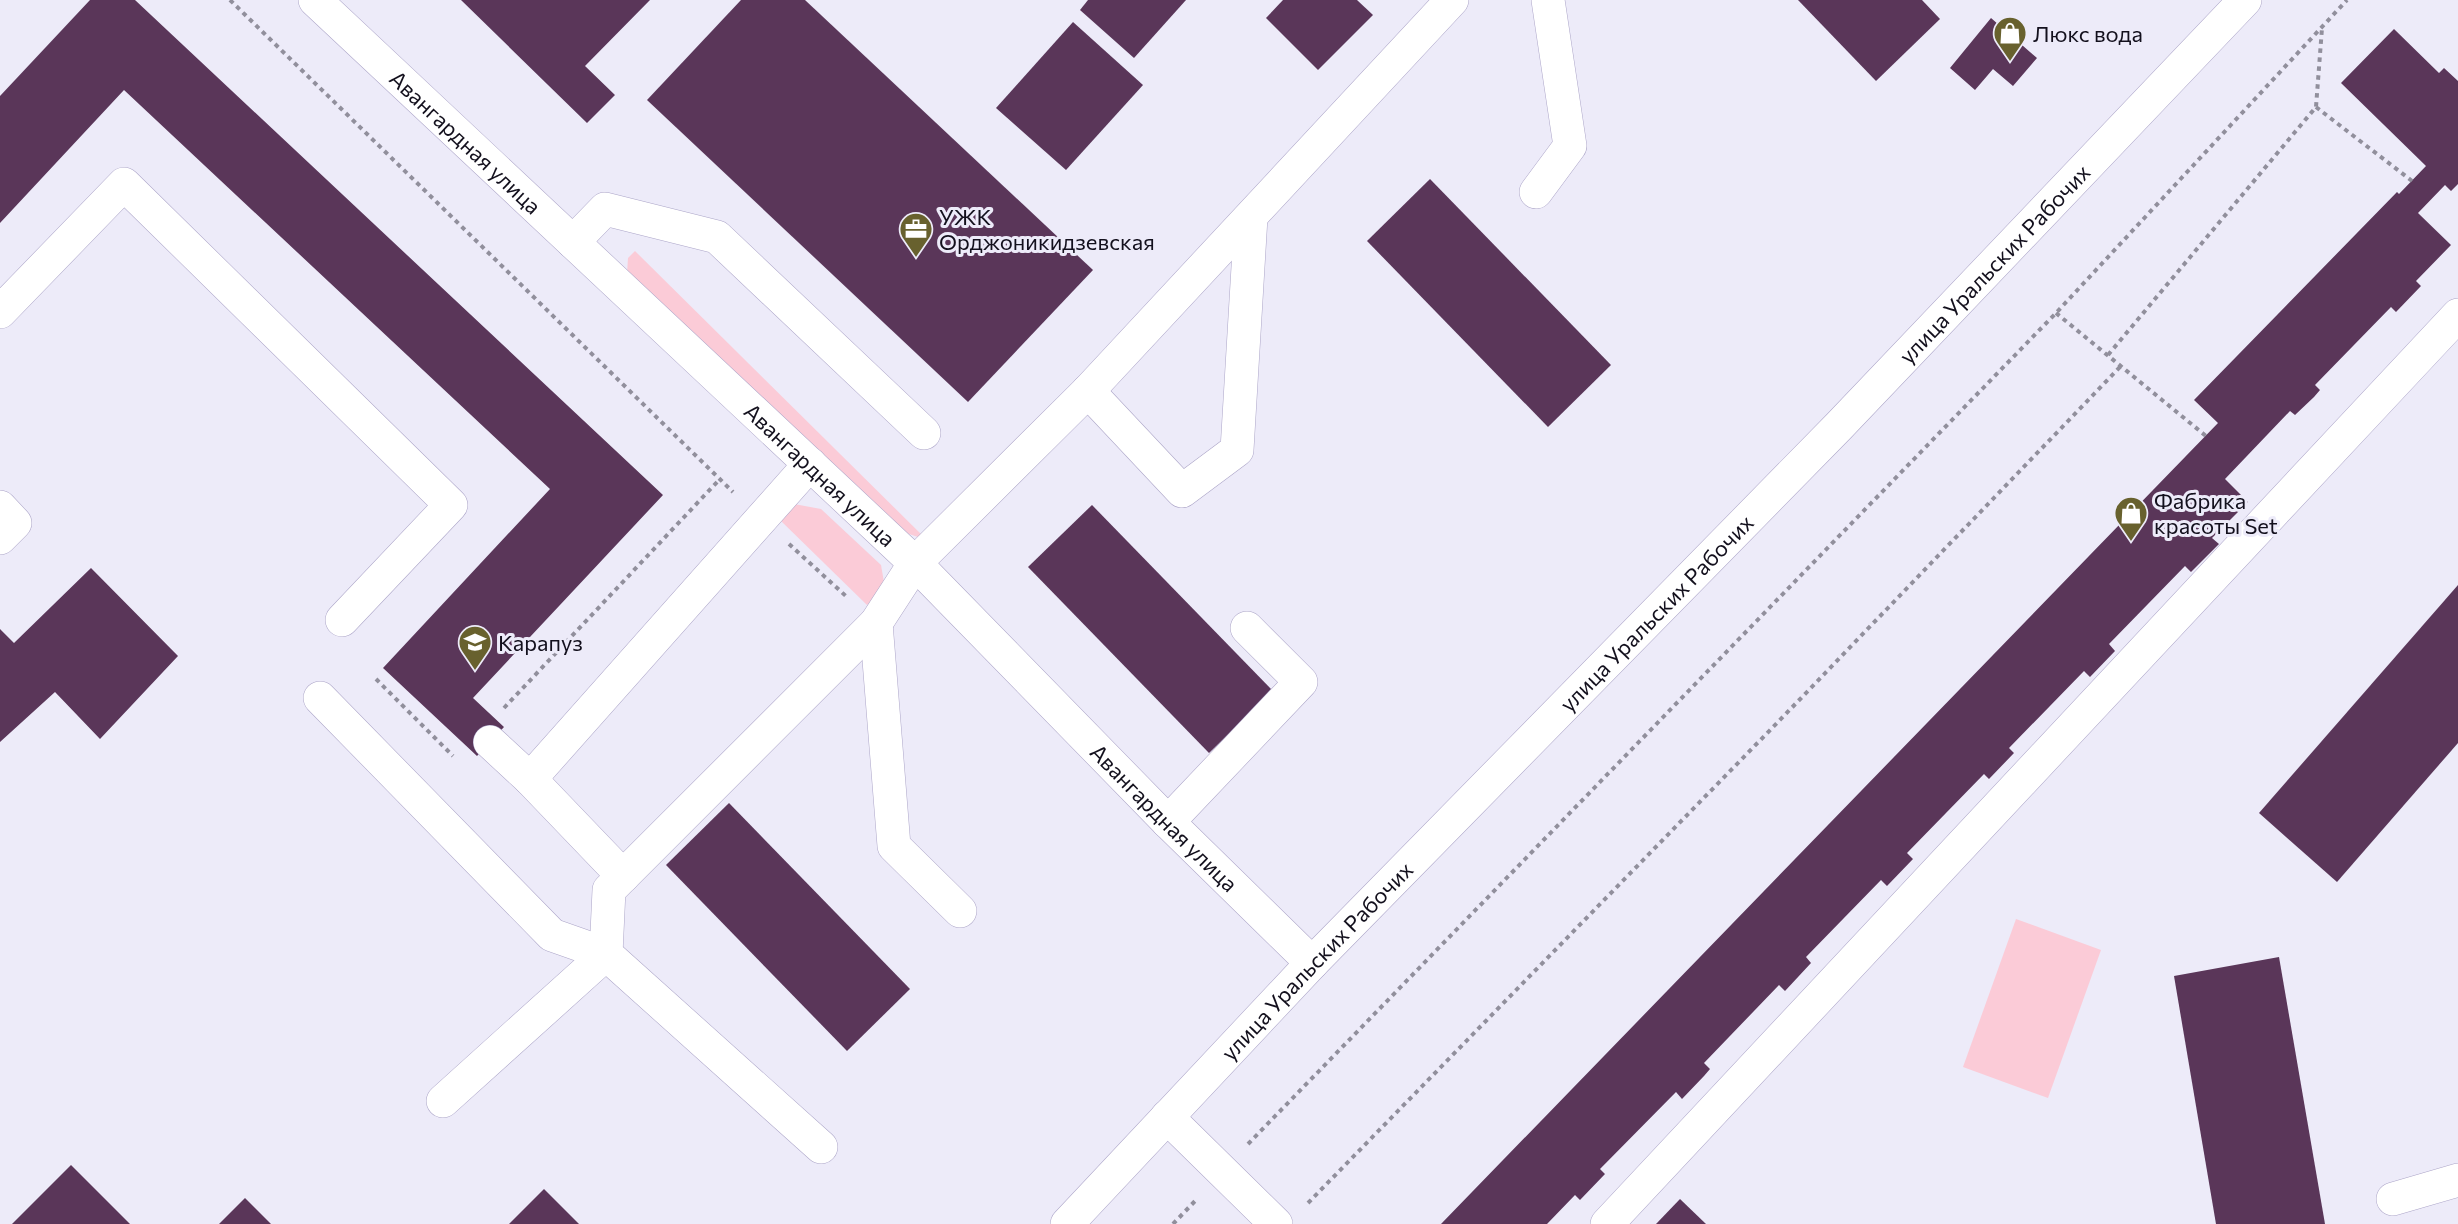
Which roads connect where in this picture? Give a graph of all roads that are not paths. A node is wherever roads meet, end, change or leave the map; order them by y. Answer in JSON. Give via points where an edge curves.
{"nodes":[{"id":1,"x":315,"y":0,"type":"edge"},
{"id":2,"x":1452,"y":0,"type":"edge"},
{"id":3,"x":1548,"y":0,"type":"edge"},
{"id":4,"x":2236,"y":3,"type":"edge"},
{"id":5,"x":1536,"y":192,"type":"dead end"},
{"id":6,"x":1251,"y":217,"type":"junction"},
{"id":7,"x":573,"y":242,"type":"junction"},
{"id":8,"x":0,"y":312,"type":"edge"},
{"id":9,"x":2458,"y":315,"type":"edge"},
{"id":10,"x":1088,"y":392,"type":"junction"},
{"id":11,"x":924,"y":433,"type":"dead end"},
{"id":12,"x":810,"y":464,"type":"junction"},
{"id":13,"x":0,"y":507,"type":"edge"},
{"id":14,"x":0,"y":538,"type":"edge"},
{"id":15,"x":915,"y":563,"type":"junction"},
{"id":16,"x":865,"y":614,"type":"junction"},
{"id":17,"x":342,"y":620,"type":"dead end"},
{"id":18,"x":1247,"y":628,"type":"dead end"},
{"id":19,"x":320,"y":698,"type":"dead end"},
{"id":20,"x":492,"y":743,"type":"road end"},
{"id":21,"x":530,"y":779,"type":"junction"},
{"id":22,"x":1168,"y":822,"type":"junction"},
{"id":23,"x":623,"y":876,"type":"junction"},
{"id":24,"x":960,"y":911,"type":"dead end"},
{"id":25,"x":606,"y":954,"type":"junction"},
{"id":26,"x":1312,"y":963,"type":"junction"},
{"id":27,"x":443,"y":1101,"type":"dead end"},
{"id":28,"x":1167,"y":1117,"type":"junction"},
{"id":29,"x":821,"y":1147,"type":"dead end"},
{"id":30,"x":2458,"y":1180,"type":"edge"},
{"id":31,"x":2393,"y":1199,"type":"dead end"},
{"id":32,"x":1067,"y":1224,"type":"edge"},
{"id":33,"x":1276,"y":1224,"type":"edge"},
{"id":34,"x":1608,"y":1224,"type":"edge"}],
"edges":[{"from":1,"to":7,"type":"street","name":"Авангардная улица"},
{"from":2,"to":6,"type":"street"},
{"from":3,"to":5,"type":"street","via":[[1570,146]]},
{"from":4,"to":26,"type":"street","name":"улица Уральских Рабочих","via":[[1839,426]]},
{"from":6,"to":10,"type":"street"},
{"from":6,"to":10,"type":"street","via":[[1237,450],[1182,491]]},
{"from":7,"to":11,"type":"street","via":[[604,209],[717,237]]},
{"from":7,"to":12,"type":"street","name":"Авангардная улица"},
{"from":8,"to":17,"type":"street","via":[[124,184],[451,505]]},
{"from":9,"to":34,"type":"street"},
{"from":10,"to":15,"type":"street"},
{"from":12,"to":15,"type":"street","name":"Авангардная улица"},
{"from":12,"to":21,"type":"street"},
{"from":13,"to":14,"type":"street","via":[[15,523]]},
{"from":15,"to":16,"type":"street"},
{"from":15,"to":22,"type":"street","name":"Авангардная улица"},
{"from":16,"to":23,"type":"street"},
{"from":16,"to":24,"type":"street","via":[[894,846]]},
{"from":18,"to":22,"type":"street","via":[[1301,682]]},
{"from":19,"to":25,"type":"street","via":[[552,935]]},
{"from":20,"to":21,"type":"street"},
{"from":21,"to":23,"type":"street"},
{"from":22,"to":26,"type":"street","name":"Авангардная улица"},
{"from":23,"to":25,"type":"street","via":[[609,890]]},
{"from":25,"to":27,"type":"street"},
{"from":25,"to":29,"type":"street"},
{"from":26,"to":28,"type":"street","name":"улица Уральских Рабочих"},
{"from":28,"to":32,"type":"street","name":"улица Уральских Рабочих"},
{"from":28,"to":33,"type":"street"},
{"from":30,"to":31,"type":"street"}]}
